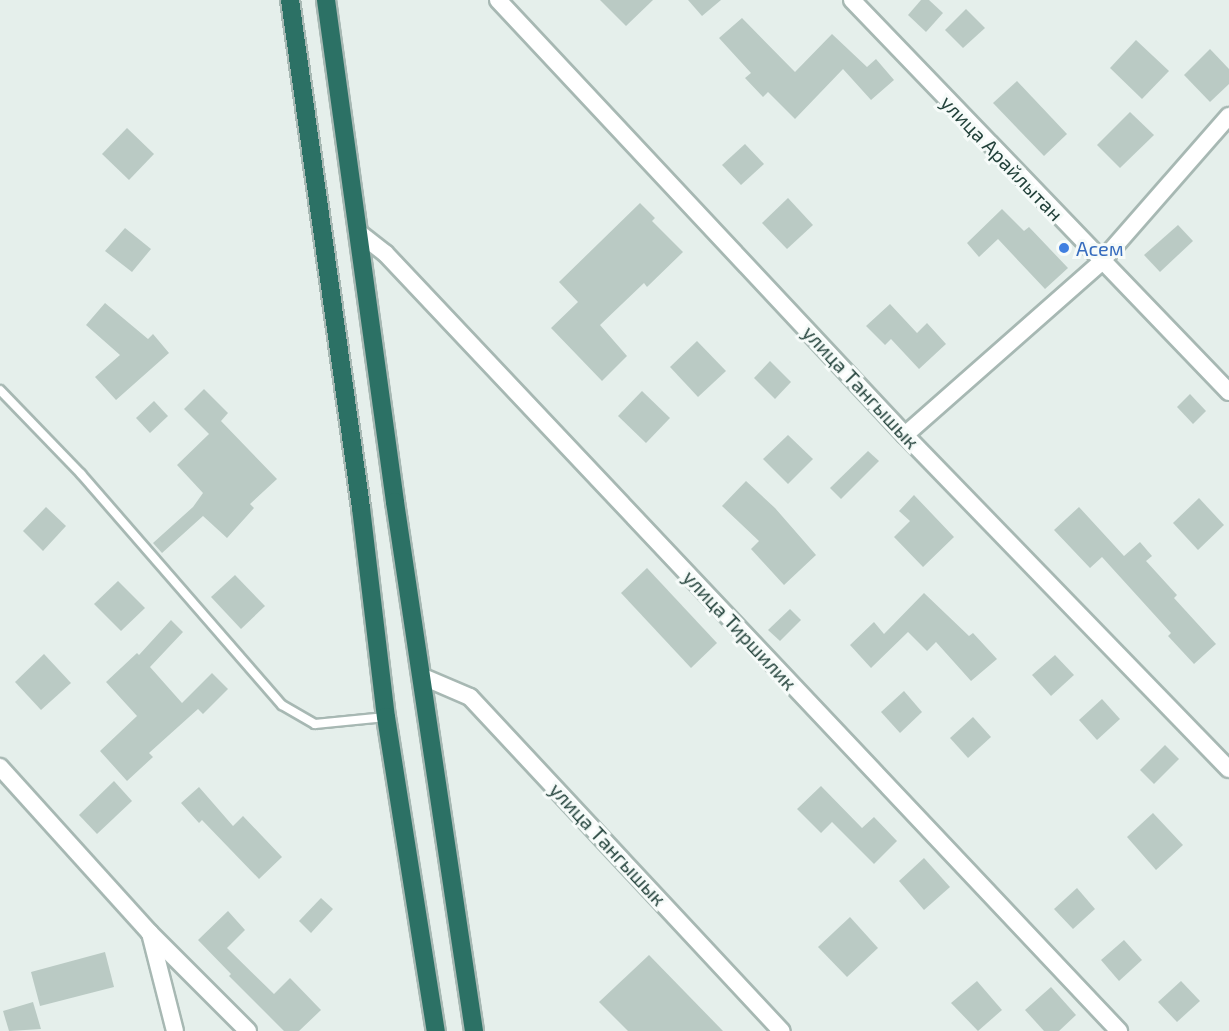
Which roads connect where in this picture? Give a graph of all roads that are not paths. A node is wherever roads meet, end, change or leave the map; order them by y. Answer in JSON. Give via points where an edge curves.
{"nodes":[{"id":1,"x":290,"y":0,"type":"edge"},
{"id":2,"x":326,"y":0,"type":"edge"},
{"id":3,"x":498,"y":0,"type":"edge"},
{"id":4,"x":852,"y":0,"type":"edge"},
{"id":5,"x":1229,"y":116,"type":"edge"},
{"id":6,"x":358,"y":232,"type":"junction"},
{"id":7,"x":1101,"y":262,"type":"junction"},
{"id":8,"x":0,"y":390,"type":"edge"},
{"id":9,"x":1229,"y":392,"type":"edge"},
{"id":10,"x":905,"y":435,"type":"junction"},
{"id":11,"x":421,"y":676,"type":"junction"},
{"id":12,"x":386,"y":717,"type":"junction"},
{"id":13,"x":0,"y":767,"type":"edge"},
{"id":14,"x":1229,"y":769,"type":"edge"},
{"id":15,"x":149,"y":932,"type":"junction"},
{"id":16,"x":175,"y":1031,"type":"edge"},
{"id":17,"x":248,"y":1031,"type":"edge"},
{"id":18,"x":436,"y":1031,"type":"edge"},
{"id":19,"x":474,"y":1031,"type":"edge"},
{"id":20,"x":782,"y":1031,"type":"edge"},
{"id":21,"x":1119,"y":1031,"type":"edge"}],
"edges":[{"from":1,"to":12,"type":"highway","via":[[362,508]]},
{"from":2,"to":6,"type":"highway"},
{"from":3,"to":10,"type":"street","name":"улица Тангышык"},
{"from":4,"to":7,"type":"street","name":"улица Арайлытан"},
{"from":5,"to":7,"type":"street"},
{"from":6,"to":11,"type":"highway"},
{"from":6,"to":21,"type":"street","name":"улица Тиршилик","via":[[385,253]]},
{"from":7,"to":9,"type":"street","name":"улица Арайлытан"},
{"from":7,"to":10,"type":"street"},
{"from":8,"to":12,"type":"lane","via":[[81,474],[282,705],[315,724]]},
{"from":10,"to":14,"type":"street","name":"улица Тангышык"},
{"from":11,"to":19,"type":"highway"},
{"from":11,"to":20,"type":"street","name":"улица Тангышык","via":[[470,696]]},
{"from":12,"to":18,"type":"highway"},
{"from":13,"to":15,"type":"street"},
{"from":15,"to":16,"type":"street"},
{"from":15,"to":17,"type":"street"}]}
